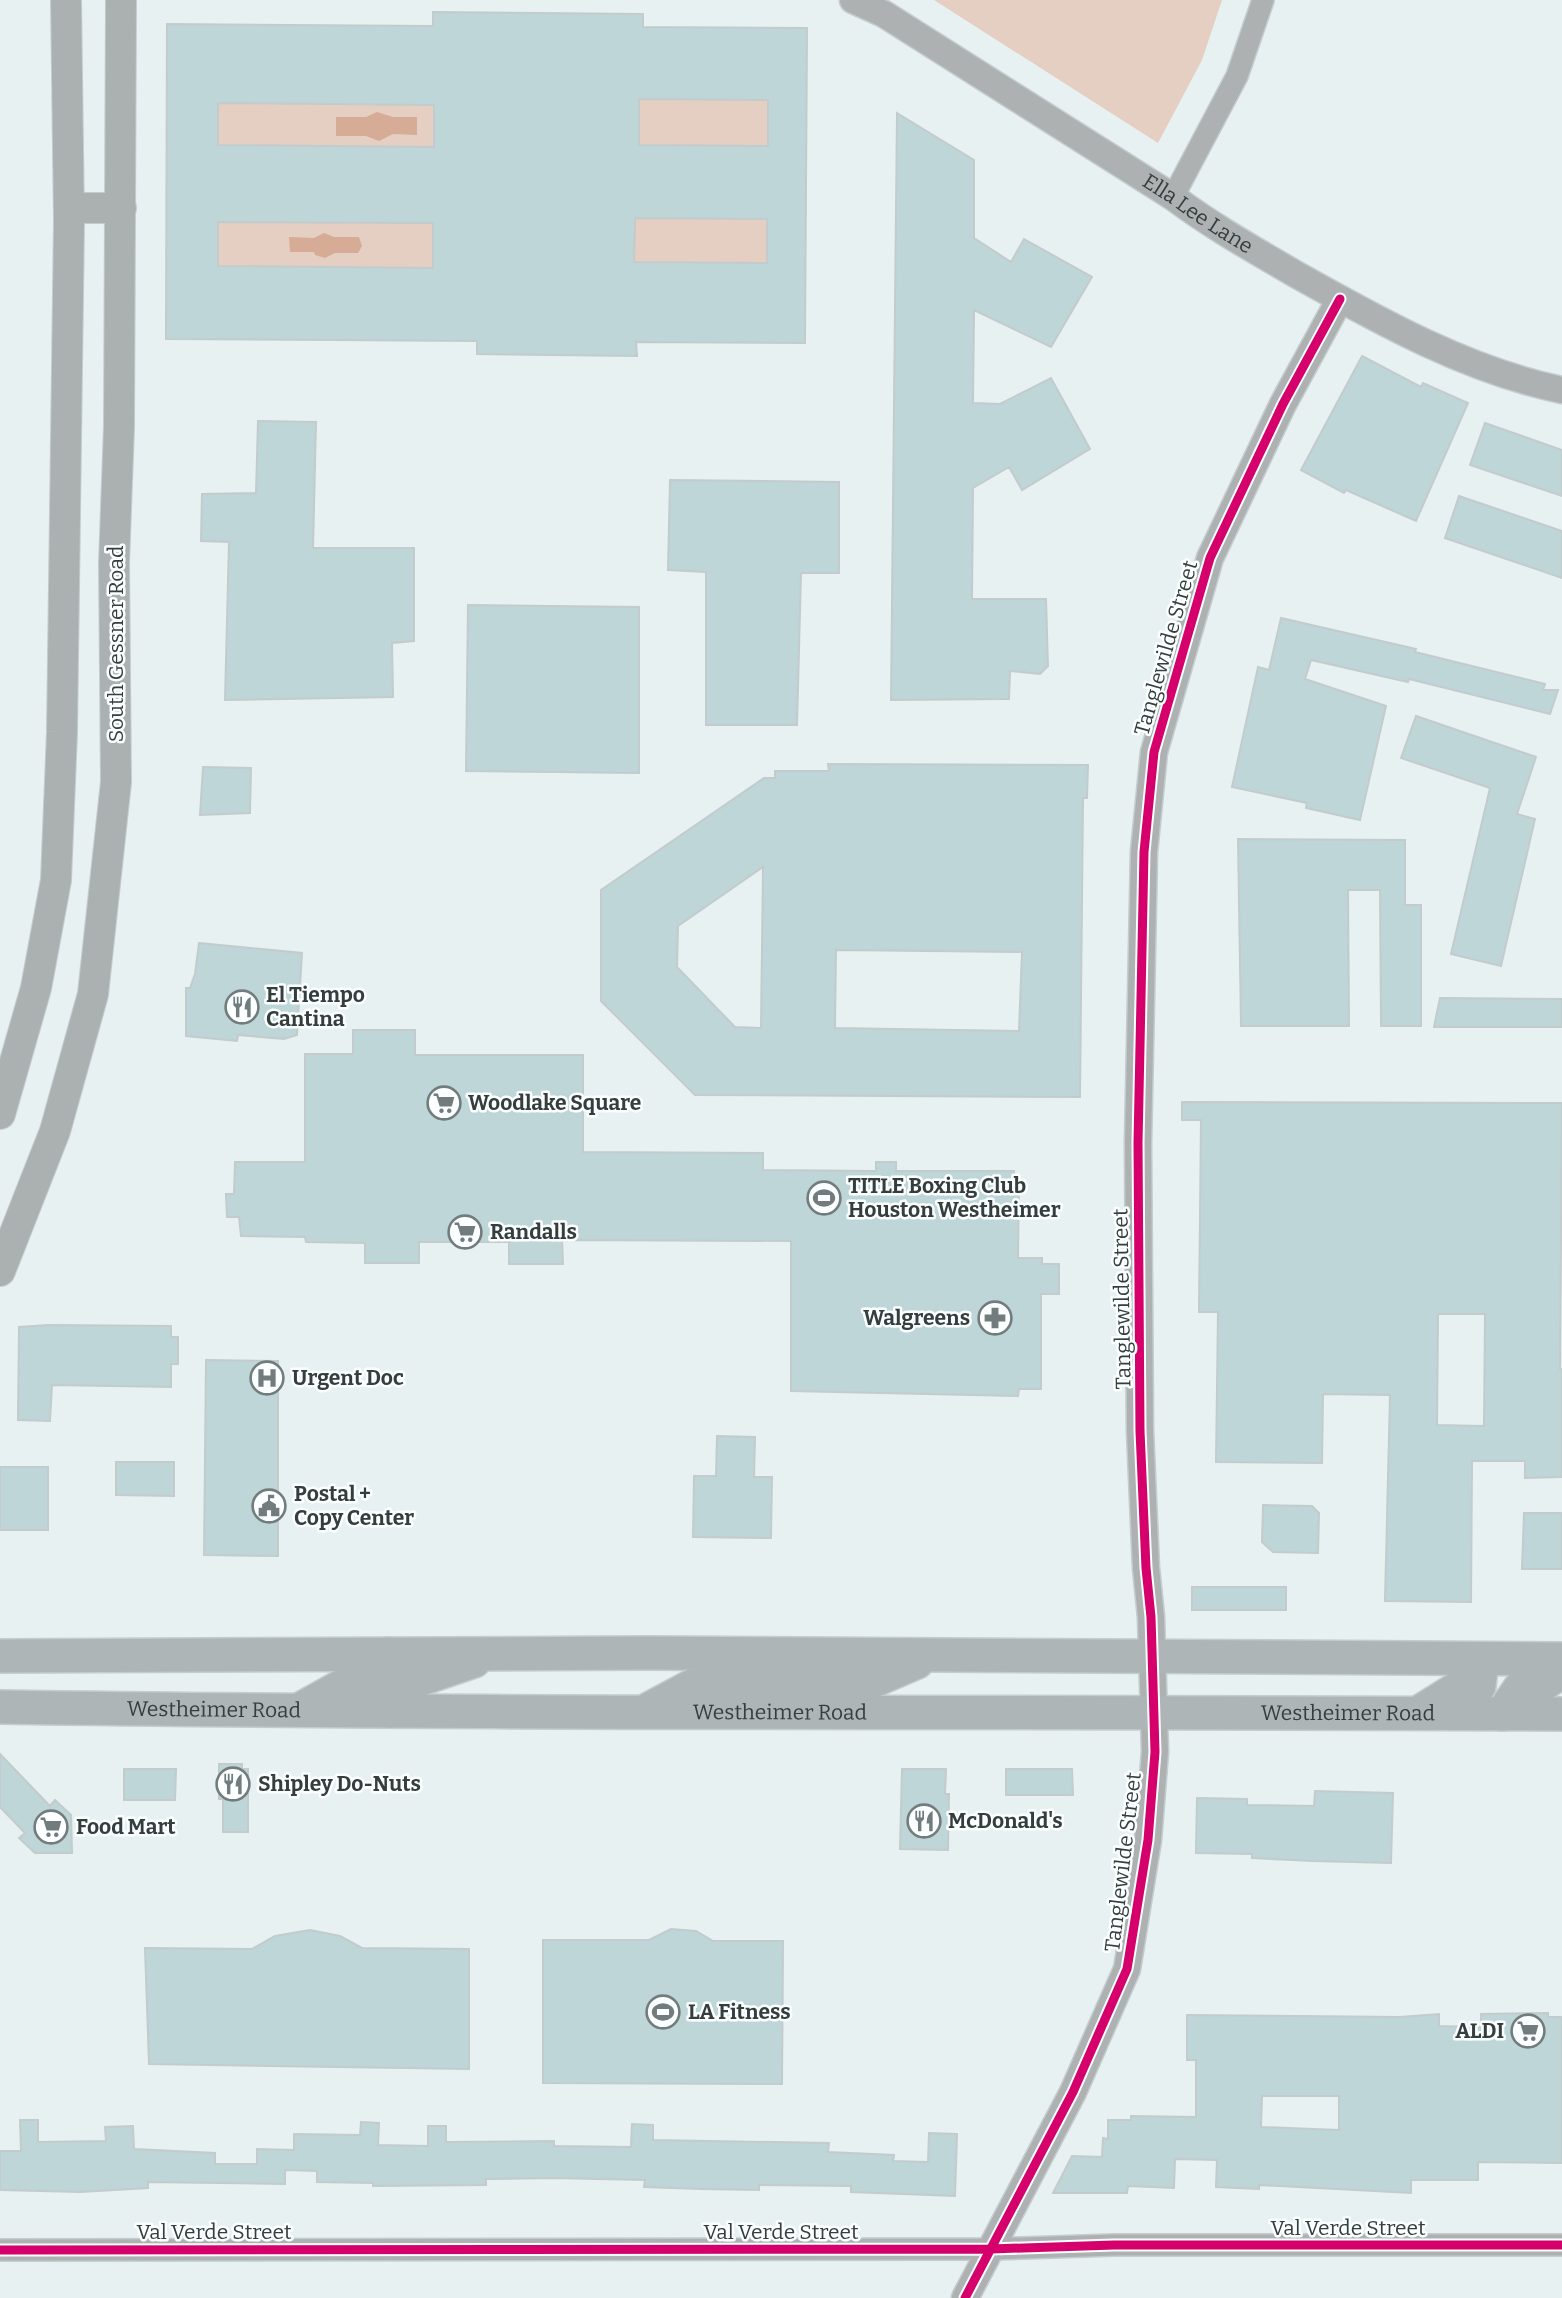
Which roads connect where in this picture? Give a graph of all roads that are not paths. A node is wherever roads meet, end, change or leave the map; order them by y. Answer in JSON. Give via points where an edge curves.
{"nodes":[{"id":1,"x":66,"y":0,"type":"edge"},
{"id":2,"x":121,"y":0,"type":"edge"},
{"id":3,"x":853,"y":0,"type":"edge"},
{"id":4,"x":1263,"y":0,"type":"edge"},
{"id":5,"x":1173,"y":197,"type":"junction"},
{"id":6,"x":69,"y":208,"type":"junction"},
{"id":7,"x":121,"y":208,"type":"junction"},
{"id":8,"x":1340,"y":299,"type":"junction"},
{"id":9,"x":1562,"y":390,"type":"edge"},
{"id":10,"x":0,"y":1114,"type":"edge"},
{"id":11,"x":0,"y":1271,"type":"edge"},
{"id":12,"x":387,"y":1654,"type":"junction"},
{"id":13,"x":492,"y":1654,"type":"junction"},
{"id":14,"x":932,"y":1655,"type":"junction"},
{"id":15,"x":0,"y":1656,"type":"edge"},
{"id":16,"x":827,"y":1656,"type":"junction"},
{"id":17,"x":1152,"y":1657,"type":"junction"},
{"id":18,"x":1482,"y":1659,"type":"junction"},
{"id":19,"x":1562,"y":1659,"type":"edge"},
{"id":20,"x":1562,"y":1671,"type":"edge"},
{"id":21,"x":0,"y":1707,"type":"edge"},
{"id":22,"x":647,"y":1710,"type":"junction"},
{"id":23,"x":824,"y":1710,"type":"junction"},
{"id":24,"x":390,"y":1711,"type":"junction"},
{"id":25,"x":1153,"y":1711,"type":"junction"},
{"id":26,"x":296,"y":1712,"type":"junction"},
{"id":27,"x":1418,"y":1713,"type":"junction"},
{"id":28,"x":1502,"y":1714,"type":"junction"},
{"id":29,"x":1562,"y":1714,"type":"edge"},
{"id":30,"x":1562,"y":2245,"type":"edge"},
{"id":31,"x":991,"y":2249,"type":"junction"},
{"id":32,"x":0,"y":2250,"type":"edge"},
{"id":33,"x":965,"y":2298,"type":"edge"}],
"edges":[{"from":1,"to":6,"type":"main road"},
{"from":2,"to":7,"type":"main road","name":"South Gessner Road"},
{"from":3,"to":5,"type":"street","name":"Ella Lee Lane","via":[[884,14]]},
{"from":4,"to":5,"type":"street","via":[[1237,76]]},
{"from":5,"to":8,"type":"street","name":"Ella Lee Lane","via":[[1209,224]]},
{"from":6,"to":7,"type":"main road"},
{"from":6,"to":10,"type":"main road","via":[[56,880],[36,988]]},
{"from":7,"to":11,"type":"main road","name":"South Gessner Road","via":[[114,562],[116,782],[101,928],[93,995],[55,1131]]},
{"from":8,"to":9,"type":"street","name":"Ella Lee Lane","via":[[1410,336],[1494,370]]},
{"from":8,"to":17,"type":"street","name":"Tanglewilde Street","via":[[1209,558],[1154,751],[1144,852],[1138,1143],[1140,1431]]},
{"from":12,"to":13,"type":"main road"},
{"from":12,"to":15,"type":"main road"},
{"from":12,"to":26,"type":"main road","via":[[370,1681],[342,1686]]},
{"from":13,"to":16,"type":"main road"},
{"from":13,"to":24,"type":"main road","via":[[401,1686]]},
{"from":14,"to":16,"type":"main road"},
{"from":14,"to":17,"type":"main road"},
{"from":14,"to":23,"type":"main road","via":[[866,1684],[838,1686]]},
{"from":16,"to":22,"type":"main road","via":[[818,1675],[803,1684],[692,1686]]},
{"from":17,"to":18,"type":"main road"},
{"from":17,"to":25,"type":"street","name":"Tanglewilde Street"},
{"from":18,"to":19,"type":"main road"},
{"from":18,"to":27,"type":"main road","via":[[1479,1685],[1458,1688]]},
{"from":20,"to":28,"type":"main road","via":[[1542,1685],[1520,1688]]},
{"from":21,"to":26,"type":"main road","name":"Westheimer Road"},
{"from":22,"to":23,"type":"main road","name":"Westheimer Road"},
{"from":22,"to":24,"type":"main road","name":"Westheimer Road"},
{"from":23,"to":25,"type":"main road","name":"Westheimer Road"},
{"from":24,"to":26,"type":"main road","name":"Westheimer Road"},
{"from":25,"to":27,"type":"main road","name":"Westheimer Road"},
{"from":25,"to":31,"type":"street","name":"Tanglewilde Street","via":[[1155,1752],[1148,1840],[1127,1969],[1073,2092]]},
{"from":27,"to":28,"type":"main road","name":"Westheimer Road"},
{"from":28,"to":29,"type":"main road","name":"Westheimer Road"},
{"from":30,"to":31,"type":"street","name":"Val Verde Street"},
{"from":31,"to":32,"type":"street","name":"Val Verde Street"},
{"from":31,"to":33,"type":"street","name":"Tanglewilde Street"}]}
